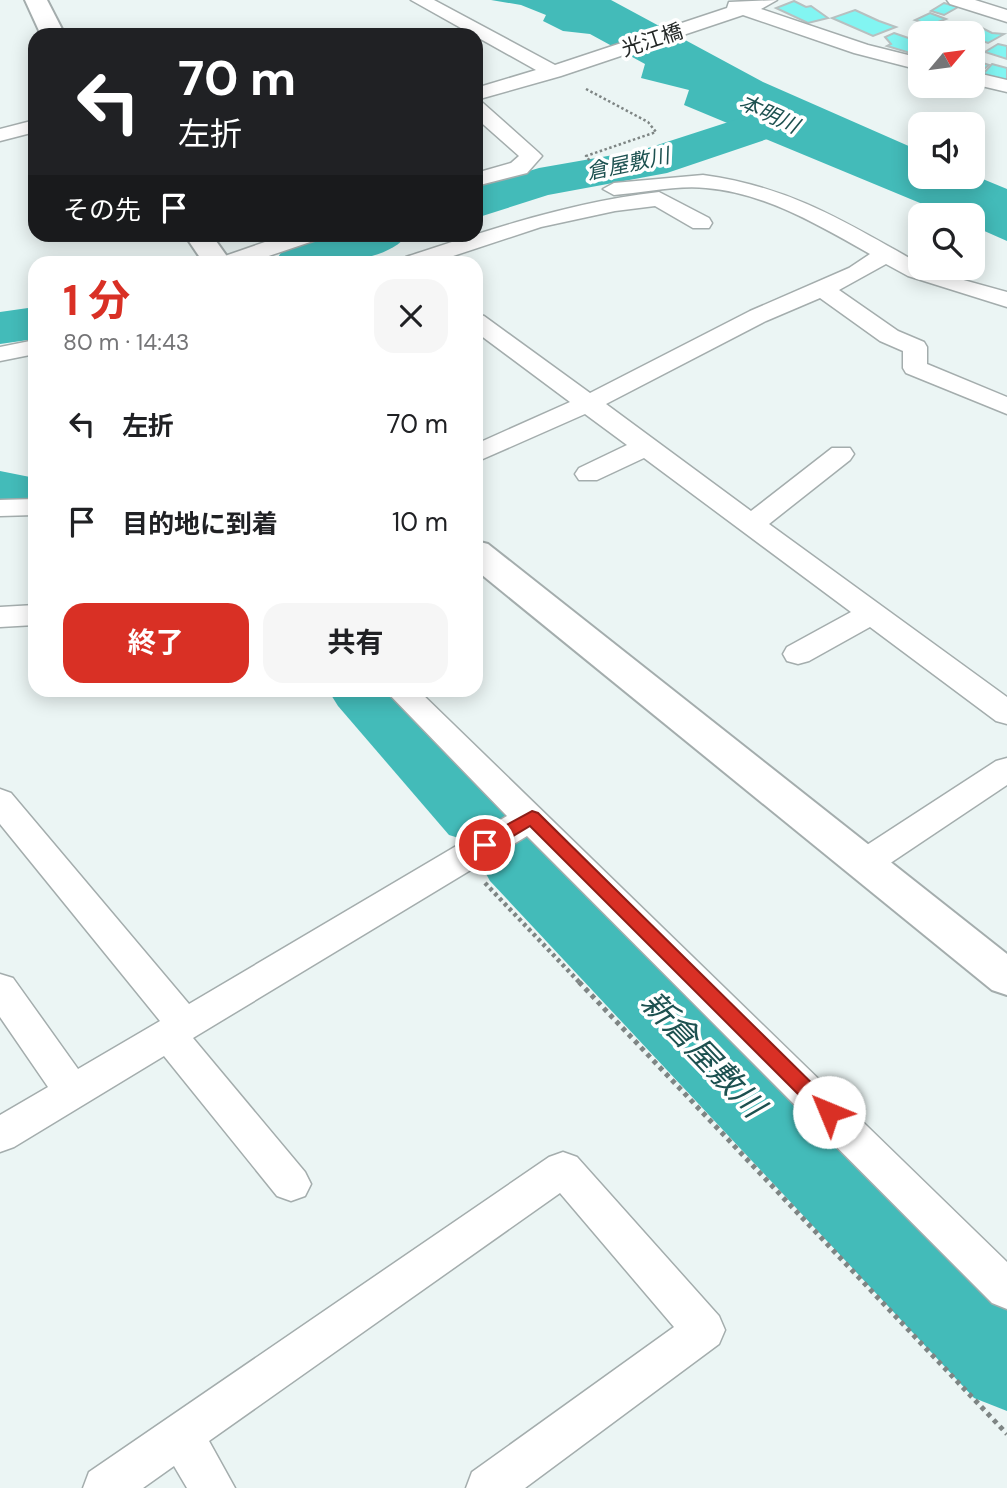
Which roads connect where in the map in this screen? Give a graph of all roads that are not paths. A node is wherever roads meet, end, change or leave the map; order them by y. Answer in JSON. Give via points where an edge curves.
{"nodes":[{"id":1,"x":36,"y":0,"type":"edge"},
{"id":2,"x":420,"y":0,"type":"edge"},
{"id":3,"x":768,"y":0,"type":"edge"},
{"id":4,"x":956,"y":0,"type":"edge"},
{"id":5,"x":722,"y":8,"type":"edge"},
{"id":6,"x":742,"y":9,"type":"junction"},
{"id":7,"x":1007,"y":16,"type":"edge"},
{"id":8,"x":49,"y":28,"type":"edge"},
{"id":9,"x":472,"y":28,"type":"edge"},
{"id":10,"x":483,"y":34,"type":"edge"},
{"id":11,"x":908,"y":61,"type":"edge"},
{"id":12,"x":554,"y":72,"type":"junction"},
{"id":13,"x":985,"y":81,"type":"edge"},
{"id":14,"x":1007,"y":86,"type":"edge"},
{"id":15,"x":483,"y":92,"type":"edge"},
{"id":16,"x":483,"y":113,"type":"edge"},
{"id":17,"x":28,"y":128,"type":"edge"},
{"id":18,"x":0,"y":135,"type":"edge"},
{"id":19,"x":483,"y":178,"type":"edge"},
{"id":20,"x":614,"y":189,"type":"dead end"},
{"id":21,"x":701,"y":223,"type":"dead end"},
{"id":22,"x":483,"y":239,"type":"edge"},
{"id":23,"x":288,"y":242,"type":"edge"},
{"id":24,"x":474,"y":242,"type":"edge"},
{"id":25,"x":886,"y":254,"type":"junction"},
{"id":26,"x":247,"y":256,"type":"edge"},
{"id":27,"x":432,"y":256,"type":"edge"},
{"id":28,"x":821,"y":289,"type":"junction"},
{"id":29,"x":1007,"y":300,"type":"edge"},
{"id":30,"x":483,"y":326,"type":"edge"},
{"id":31,"x":28,"y":348,"type":"edge"},
{"id":32,"x":0,"y":354,"type":"edge"},
{"id":33,"x":589,"y":403,"type":"junction"},
{"id":34,"x":1007,"y":407,"type":"edge"},
{"id":35,"x":647,"y":446,"type":"junction"},
{"id":36,"x":483,"y":451,"type":"edge"},
{"id":37,"x":841,"y":454,"type":"dead end"},
{"id":38,"x":588,"y":474,"type":"dead end"},
{"id":39,"x":752,"y":524,"type":"junction"},
{"id":40,"x":483,"y":558,"type":"edge"},
{"id":41,"x":872,"y":613,"type":"junction"},
{"id":42,"x":28,"y":615,"type":"edge"},
{"id":43,"x":0,"y":617,"type":"edge"},
{"id":44,"x":798,"y":654,"type":"dead end"},
{"id":45,"x":407,"y":697,"type":"edge"},
{"id":46,"x":1007,"y":713,"type":"edge"},
{"id":47,"x":1007,"y":769,"type":"edge"},
{"id":48,"x":0,"y":801,"type":"edge"},
{"id":49,"x":532,"y":817,"type":"junction"},
{"id":50,"x":865,"y":863,"type":"junction"},
{"id":51,"x":1007,"y":978,"type":"edge"},
{"id":52,"x":0,"y":988,"type":"edge"},
{"id":53,"x":176,"y":1029,"type":"junction"},
{"id":54,"x":72,"y":1091,"type":"junction"},
{"id":55,"x":0,"y":1135,"type":"edge"},
{"id":56,"x":291,"y":1184,"type":"dead end"},
{"id":57,"x":1007,"y":1290,"type":"edge"},
{"id":58,"x":180,"y":1436,"type":"junction"},
{"id":59,"x":105,"y":1488,"type":"edge"},
{"id":60,"x":212,"y":1488,"type":"edge"},
{"id":61,"x":488,"y":1488,"type":"edge"}],
"edges":[{"from":1,"to":8,"type":"street"},
{"from":2,"to":9,"type":"street"},
{"from":3,"to":6,"type":"street","name":"光江橋"},
{"from":4,"to":7,"type":"street"},
{"from":5,"to":6,"type":"street","name":"光江橋"},
{"from":5,"to":12,"type":"street","name":"光江橋"},
{"from":6,"to":11,"type":"street"},
{"from":10,"to":12,"type":"street"},
{"from":12,"to":15,"type":"street","name":"光江橋"},
{"from":13,"to":14,"type":"street"},
{"from":16,"to":19,"type":"street","via":[[531,156],[519,167]]},
{"from":17,"to":18,"type":"street"},
{"from":20,"to":25,"type":"street","via":[[703,181],[746,187],[807,210]]},
{"from":21,"to":22,"type":"street","via":[[659,199],[535,222]]},
{"from":23,"to":26,"type":"street"},
{"from":24,"to":27,"type":"street"},
{"from":25,"to":28,"type":"street"},
{"from":25,"to":29,"type":"street","via":[[916,271]]},
{"from":28,"to":33,"type":"street","via":[[758,316]]},
{"from":28,"to":34,"type":"street","via":[[889,336],[915,347],[915,368]]},
{"from":30,"to":33,"type":"street"},
{"from":31,"to":32,"type":"street"},
{"from":33,"to":35,"type":"street"},
{"from":33,"to":36,"type":"street"},
{"from":35,"to":38,"type":"street"},
{"from":35,"to":39,"type":"street"},
{"from":37,"to":39,"type":"street"},
{"from":39,"to":41,"type":"street"},
{"from":40,"to":50,"type":"street"},
{"from":41,"to":44,"type":"street"},
{"from":41,"to":46,"type":"street"},
{"from":42,"to":43,"type":"street"},
{"from":45,"to":49,"type":"street"},
{"from":47,"to":50,"type":"street"},
{"from":48,"to":53,"type":"street"},
{"from":49,"to":53,"type":"street"},
{"from":49,"to":57,"type":"street"},
{"from":50,"to":51,"type":"street"},
{"from":52,"to":54,"type":"street"},
{"from":53,"to":54,"type":"street"},
{"from":53,"to":56,"type":"street"},
{"from":54,"to":55,"type":"street"},
{"from":58,"to":59,"type":"street"},
{"from":58,"to":60,"type":"street"},
{"from":58,"to":61,"type":"street","via":[[563,1169],[704,1330]]}]}
